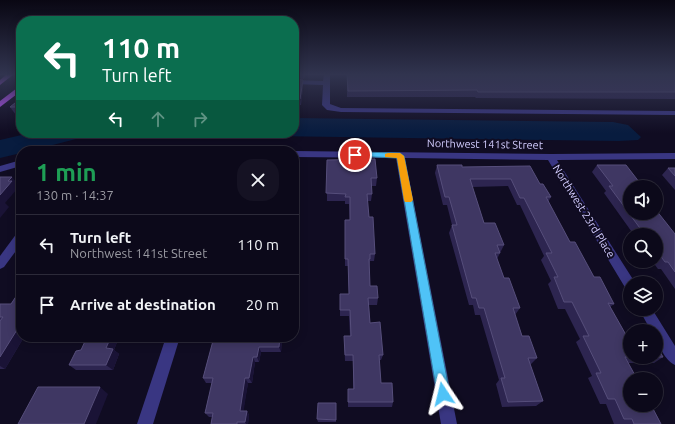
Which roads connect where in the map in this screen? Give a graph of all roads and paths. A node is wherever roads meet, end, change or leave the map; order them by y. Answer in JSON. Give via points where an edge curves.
{"nodes":[{"id":1,"x":13,"y":94,"type":"edge"},
{"id":2,"x":327,"y":94,"type":"edge"},
{"id":3,"x":0,"y":105,"type":"edge"},
{"id":4,"x":675,"y":113,"type":"edge"},
{"id":5,"x":299,"y":154,"type":"edge"},
{"id":6,"x":400,"y":156,"type":"junction"},
{"id":7,"x":675,"y":156,"type":"edge"},
{"id":8,"x":551,"y":157,"type":"junction"},
{"id":9,"x":16,"y":164,"type":"edge"},
{"id":10,"x":0,"y":169,"type":"edge"},
{"id":11,"x":16,"y":243,"type":"edge"},
{"id":12,"x":0,"y":264,"type":"edge"},
{"id":13,"x":624,"y":276,"type":"edge"},
{"id":14,"x":649,"y":316,"type":"edge"},
{"id":15,"x":171,"y":342,"type":"edge"},
{"id":16,"x":675,"y":358,"type":"edge"},
{"id":17,"x":145,"y":424,"type":"edge"},
{"id":18,"x":449,"y":424,"type":"edge"}],
"edges":[{"from":1,"to":3,"type":"main road"},
{"from":2,"to":4,"type":"street","via":[[326,105],[341,110]]},
{"from":5,"to":6,"type":"street","name":"Northwest 141st Street"},
{"from":6,"to":8,"type":"street","name":"Northwest 141st Street"},
{"from":6,"to":18,"type":"street"},
{"from":7,"to":8,"type":"street","name":"Northwest 141st Street"},
{"from":8,"to":13,"type":"street","name":"Northwest 23rd Place"},
{"from":9,"to":10,"type":"street"},
{"from":11,"to":12,"type":"street"},
{"from":14,"to":16,"type":"street"},
{"from":15,"to":17,"type":"street"}]}
